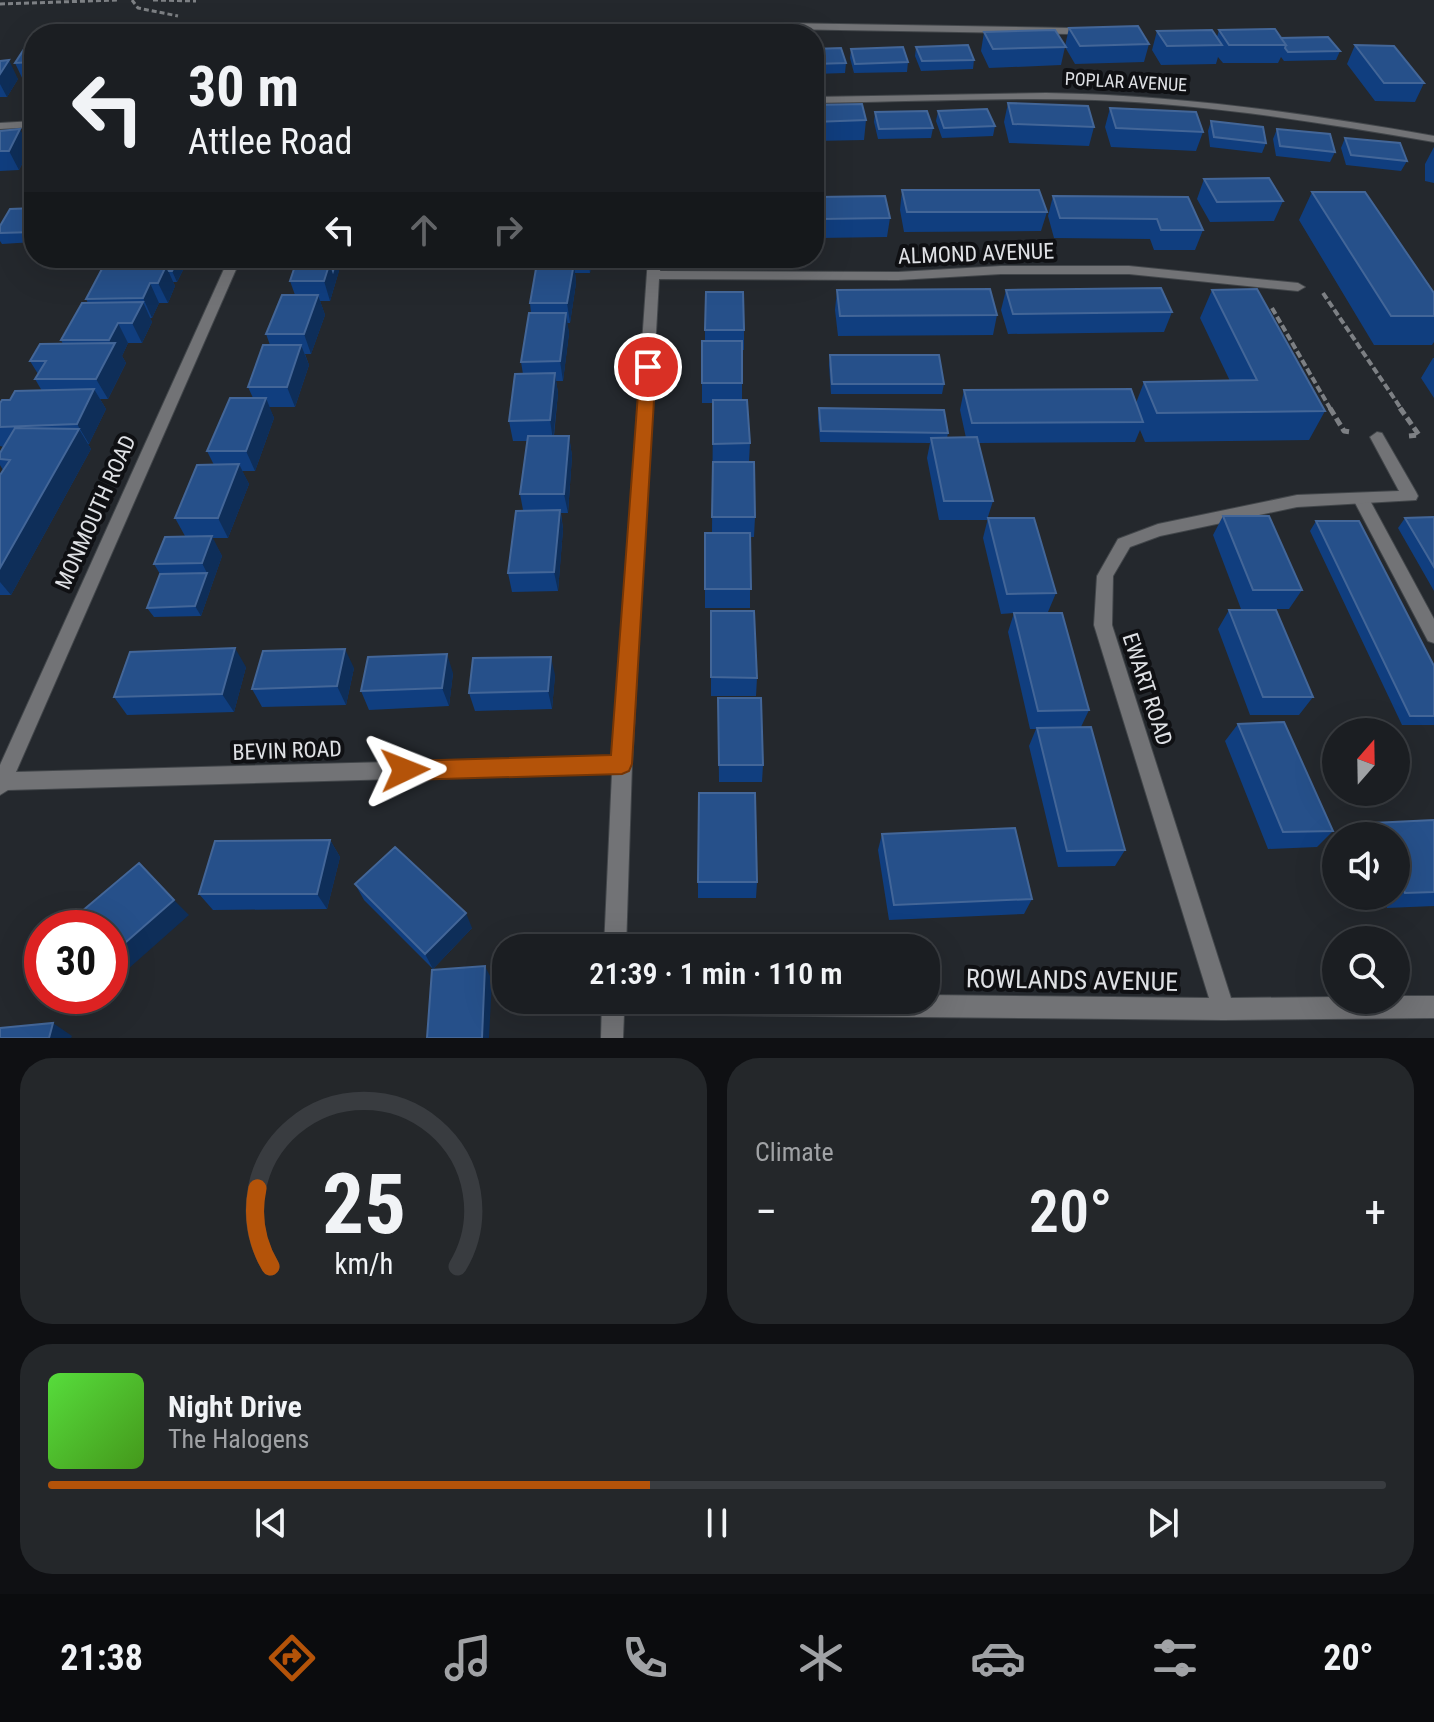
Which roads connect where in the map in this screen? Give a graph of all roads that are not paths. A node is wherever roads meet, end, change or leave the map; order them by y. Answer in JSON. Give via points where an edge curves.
{"nodes":[{"id":1,"x":824,"y":27,"type":"edge"},
{"id":2,"x":1069,"y":31,"type":"edge"},
{"id":3,"x":824,"y":100,"type":"edge"},
{"id":4,"x":24,"y":125,"type":"edge"},
{"id":5,"x":0,"y":126,"type":"edge"},
{"id":6,"x":1434,"y":139,"type":"edge"},
{"id":7,"x":231,"y":268,"type":"edge"},
{"id":8,"x":654,"y":268,"type":"edge"},
{"id":9,"x":703,"y":268,"type":"edge"},
{"id":10,"x":1298,"y":287,"type":"road end"},
{"id":11,"x":1377,"y":437,"type":"road end"},
{"id":12,"x":1361,"y":499,"type":"junction"},
{"id":13,"x":1434,"y":636,"type":"edge"},
{"id":14,"x":622,"y":764,"type":"junction"},
{"id":15,"x":1,"y":784,"type":"edge"},
{"id":16,"x":616,"y":934,"type":"edge"},
{"id":17,"x":940,"y":1006,"type":"edge"},
{"id":18,"x":1434,"y":1007,"type":"edge"},
{"id":19,"x":1224,"y":1009,"type":"junction"},
{"id":20,"x":613,"y":1014,"type":"edge"},
{"id":21,"x":612,"y":1038,"type":"edge"}],
"edges":[{"from":1,"to":2,"type":"street"},
{"from":3,"to":6,"type":"street","name":"POPLAR AVENUE","via":[[1139,100],[1215,105]]},
{"from":4,"to":5,"type":"street"},
{"from":7,"to":15,"type":"street","name":"MONMOUTH ROAD"},
{"from":8,"to":14,"type":"street"},
{"from":9,"to":10,"type":"street","name":"ALMOND AVENUE","via":[[898,276],[1129,270]]},
{"from":11,"to":12,"type":"street","name":"EWART ROAD","via":[[1410,496]]},
{"from":12,"to":13,"type":"street"},
{"from":12,"to":19,"type":"street","name":"EWART ROAD","via":[[1297,501],[1158,530],[1124,543],[1105,576],[1103,625]]},
{"from":14,"to":15,"type":"street","name":"BEVIN ROAD"},
{"from":14,"to":16,"type":"street"},
{"from":17,"to":19,"type":"street","name":"ROWLANDS AVENUE"},
{"from":18,"to":19,"type":"street","name":"ROWLANDS AVENUE"},
{"from":20,"to":21,"type":"street"}]}
